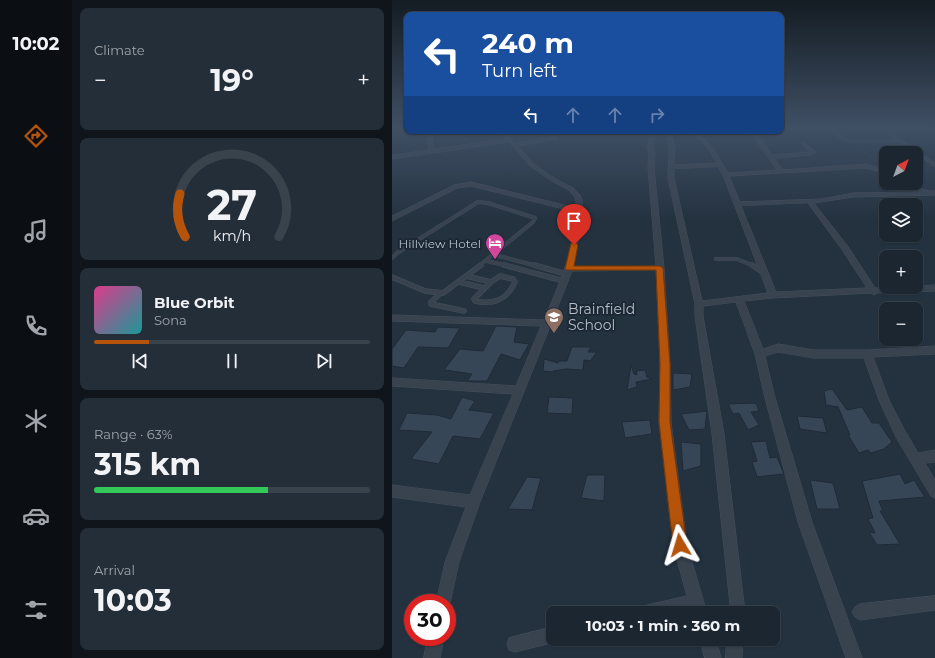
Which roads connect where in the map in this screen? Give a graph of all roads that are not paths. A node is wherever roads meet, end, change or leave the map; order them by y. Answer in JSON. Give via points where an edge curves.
{"nodes":[{"id":1,"x":526,"y":159,"type":"edge"},
{"id":2,"x":652,"y":159,"type":"edge"},
{"id":3,"x":671,"y":159,"type":"edge"},
{"id":4,"x":715,"y":159,"type":"edge"},
{"id":5,"x":772,"y":159,"type":"edge"},
{"id":6,"x":719,"y":165,"type":"junction"},
{"id":7,"x":672,"y":167,"type":"junction"},
{"id":8,"x":879,"y":169,"type":"edge"},
{"id":9,"x":781,"y":171,"type":"junction"},
{"id":10,"x":726,"y":175,"type":"junction"},
{"id":11,"x":920,"y":190,"type":"edge"},
{"id":12,"x":924,"y":192,"type":"junction"},
{"id":13,"x":935,"y":193,"type":"edge"},
{"id":14,"x":810,"y":202,"type":"junction"},
{"id":15,"x":738,"y":204,"type":"junction"},
{"id":16,"x":579,"y":211,"type":"junction"},
{"id":17,"x":392,"y":219,"type":"edge"},
{"id":18,"x":495,"y":255,"type":"junction"},
{"id":19,"x":392,"y":258,"type":"edge"},
{"id":20,"x":716,"y":259,"type":"dead end"},
{"id":21,"x":487,"y":261,"type":"junction"},
{"id":22,"x":660,"y":268,"type":"junction"},
{"id":23,"x":566,"y":274,"type":"junction"},
{"id":24,"x":765,"y":274,"type":"junction"},
{"id":25,"x":466,"y":276,"type":"junction"},
{"id":26,"x":392,"y":277,"type":"edge"},
{"id":27,"x":459,"y":282,"type":"junction"},
{"id":28,"x":491,"y":282,"type":"junction"},
{"id":29,"x":484,"y":288,"type":"junction"},
{"id":30,"x":935,"y":288,"type":"edge"},
{"id":31,"x":874,"y":292,"type":"junction"},
{"id":32,"x":440,"y":294,"type":"junction"},
{"id":33,"x":773,"y":295,"type":"junction"},
{"id":34,"x":739,"y":300,"type":"junction"},
{"id":35,"x":699,"y":304,"type":"junction"},
{"id":36,"x":464,"y":311,"type":"dead end"},
{"id":37,"x":392,"y":318,"type":"edge"},
{"id":38,"x":547,"y":323,"type":"junction"},
{"id":39,"x":935,"y":350,"type":"edge"},
{"id":40,"x":760,"y":354,"type":"junction"},
{"id":41,"x":867,"y":354,"type":"junction"},
{"id":42,"x":392,"y":382,"type":"edge"},
{"id":43,"x":520,"y":390,"type":"junction"},
{"id":44,"x":935,"y":456,"type":"edge"},
{"id":45,"x":915,"y":459,"type":"junction"},
{"id":46,"x":392,"y":491,"type":"edge"},
{"id":47,"x":935,"y":492,"type":"edge"},
{"id":48,"x":474,"y":502,"type":"junction"},
{"id":49,"x":446,"y":594,"type":"edge"},
{"id":50,"x":935,"y":603,"type":"edge"},
{"id":51,"x":696,"y":606,"type":"edge"},
{"id":52,"x":737,"y":606,"type":"edge"},
{"id":53,"x":860,"y":612,"type":"dead end"},
{"id":54,"x":546,"y":637,"type":"edge"},
{"id":55,"x":515,"y":644,"type":"dead end"},
{"id":56,"x":434,"y":646,"type":"edge"},
{"id":57,"x":710,"y":646,"type":"edge"},
{"id":58,"x":735,"y":646,"type":"edge"},
{"id":59,"x":432,"y":658,"type":"edge"},
{"id":60,"x":713,"y":658,"type":"edge"},
{"id":61,"x":734,"y":658,"type":"edge"},
{"id":62,"x":854,"y":658,"type":"edge"}],
"edges":[{"from":1,"to":16,"type":"street","via":[[552,179],[571,189],[579,200]]},
{"from":2,"to":22,"type":"street"},
{"from":3,"to":7,"type":"street"},
{"from":4,"to":6,"type":"street"},
{"from":5,"to":9,"type":"street"},
{"from":6,"to":7,"type":"street"},
{"from":6,"to":10,"type":"street"},
{"from":7,"to":35,"type":"street","via":[[671,178]]},
{"from":8,"to":9,"type":"street","via":[[866,166]]},
{"from":9,"to":10,"type":"street"},
{"from":10,"to":15,"type":"street"},
{"from":11,"to":12,"type":"street"},
{"from":12,"to":13,"type":"street"},
{"from":12,"to":14,"type":"street","via":[[853,195]]},
{"from":14,"to":15,"type":"street"},
{"from":14,"to":31,"type":"street"},
{"from":15,"to":24,"type":"street"},
{"from":16,"to":17,"type":"street","via":[[484,186],[463,184]]},
{"from":16,"to":23,"type":"street","via":[[579,221]]},
{"from":18,"to":19,"type":"lane","via":[[533,222],[534,217],[478,202]]},
{"from":18,"to":21,"type":"lane"},
{"from":18,"to":23,"type":"lane"},
{"from":20,"to":24,"type":"lane","via":[[740,259]]},
{"from":21,"to":23,"type":"lane"},
{"from":21,"to":25,"type":"lane"},
{"from":22,"to":23,"type":"street"},
{"from":22,"to":51,"type":"street","via":[[665,422],[680,545]]},
{"from":23,"to":38,"type":"street"},
{"from":24,"to":33,"type":"street"},
{"from":25,"to":27,"type":"lane"},
{"from":25,"to":28,"type":"lane"},
{"from":26,"to":32,"type":"lane"},
{"from":27,"to":29,"type":"lane"},
{"from":27,"to":32,"type":"lane"},
{"from":28,"to":29,"type":"lane"},
{"from":28,"to":29,"type":"lane","via":[[500,276],[513,279],[515,282],[502,300],[493,304],[475,301]]},
{"from":30,"to":31,"type":"street"},
{"from":31,"to":33,"type":"street"},
{"from":32,"to":36,"type":"lane","via":[[431,304]]},
{"from":33,"to":34,"type":"street"},
{"from":34,"to":35,"type":"street"},
{"from":34,"to":40,"type":"street"},
{"from":35,"to":52,"type":"street","via":[[718,434]]},
{"from":37,"to":38,"type":"street"},
{"from":38,"to":43,"type":"street"},
{"from":39,"to":41,"type":"street"},
{"from":40,"to":41,"type":"street","via":[[778,348],[814,354]]},
{"from":40,"to":62,"type":"street","via":[[805,522]]},
{"from":41,"to":45,"type":"street","via":[[884,400]]},
{"from":42,"to":43,"type":"street"},
{"from":43,"to":48,"type":"street"},
{"from":44,"to":45,"type":"street"},
{"from":45,"to":47,"type":"street"},
{"from":46,"to":48,"type":"street"},
{"from":48,"to":49,"type":"street","via":[[452,562]]},
{"from":50,"to":53,"type":"street"},
{"from":54,"to":55,"type":"street"},
{"from":56,"to":59,"type":"street"},
{"from":57,"to":60,"type":"street"},
{"from":58,"to":61,"type":"street"}]}
